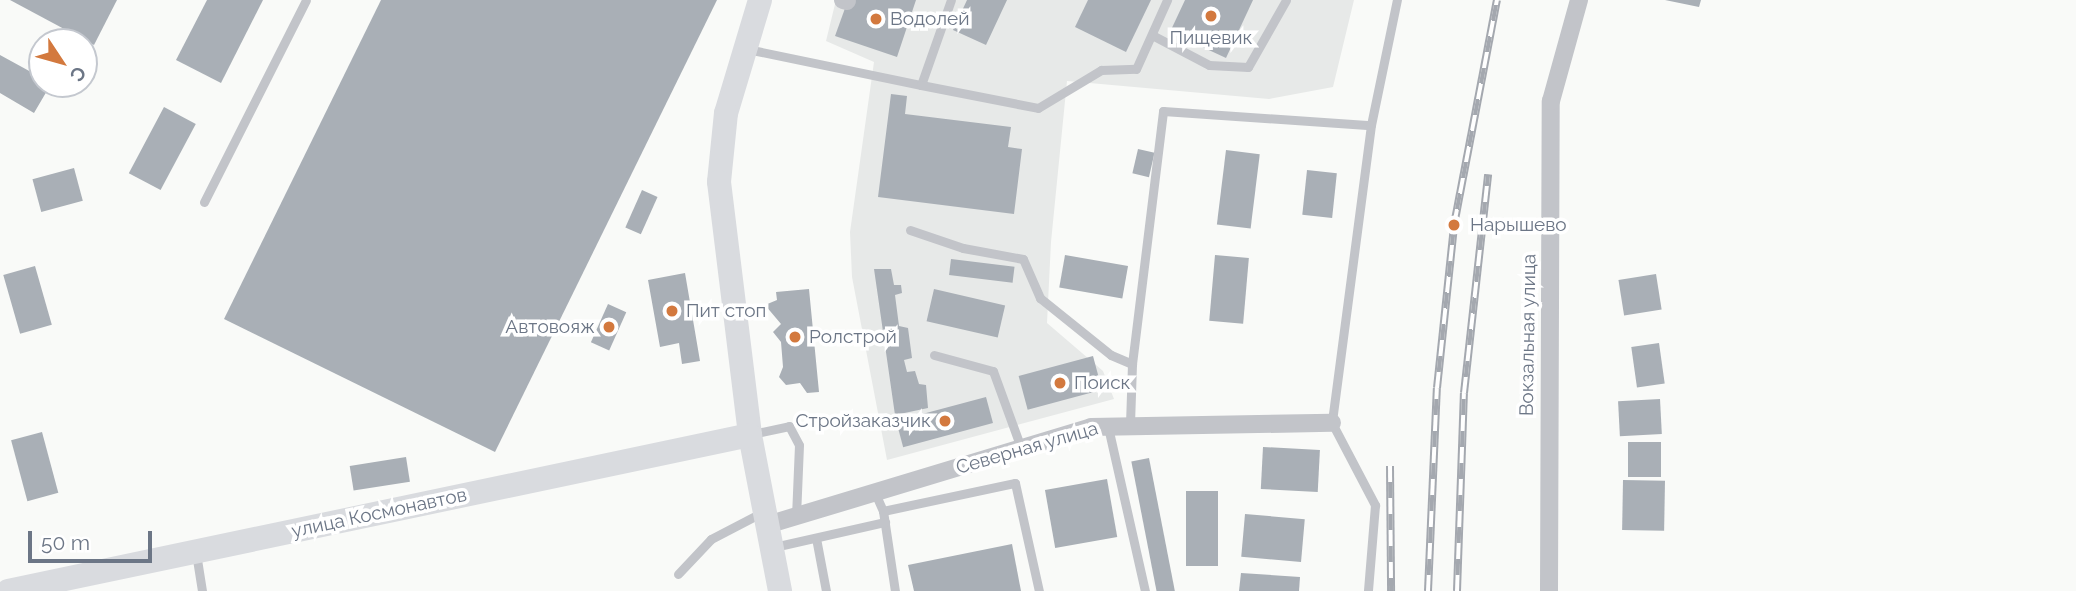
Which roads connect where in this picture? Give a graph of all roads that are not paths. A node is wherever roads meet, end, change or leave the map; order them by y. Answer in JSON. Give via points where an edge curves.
{"nodes":[{"id":1,"x":306,"y":0,"type":"edge"},
{"id":2,"x":761,"y":0,"type":"edge"},
{"id":3,"x":951,"y":0,"type":"edge"},
{"id":4,"x":1167,"y":0,"type":"edge"},
{"id":5,"x":1286,"y":0,"type":"edge"},
{"id":6,"x":1398,"y":0,"type":"edge"},
{"id":7,"x":1579,"y":0,"type":"edge"},
{"id":8,"x":1152,"y":35,"type":"junction"},
{"id":9,"x":745,"y":49,"type":"junction"},
{"id":10,"x":921,"y":85,"type":"junction"},
{"id":11,"x":1371,"y":125,"type":"junction"},
{"id":12,"x":204,"y":202,"type":"dead end"},
{"id":13,"x":910,"y":230,"type":"dead end"},
{"id":14,"x":934,"y":355,"type":"dead end"},
{"id":15,"x":1132,"y":364,"type":"junction"},
{"id":16,"x":1130,"y":423,"type":"junction"},
{"id":17,"x":1332,"y":423,"type":"junction"},
{"id":18,"x":1108,"y":425,"type":"junction"},
{"id":19,"x":750,"y":435,"type":"junction"},
{"id":20,"x":1021,"y":448,"type":"junction"},
{"id":21,"x":875,"y":493,"type":"junction"},
{"id":22,"x":883,"y":511,"type":"junction"},
{"id":23,"x":796,"y":517,"type":"junction"},
{"id":24,"x":885,"y":522,"type":"junction"},
{"id":25,"x":768,"y":528,"type":"junction"},
{"id":26,"x":816,"y":538,"type":"junction"},
{"id":27,"x":195,"y":552,"type":"junction"},
{"id":28,"x":678,"y":574,"type":"dead end"},
{"id":29,"x":8,"y":591,"type":"edge"},
{"id":30,"x":202,"y":591,"type":"edge"},
{"id":31,"x":780,"y":591,"type":"edge"},
{"id":32,"x":826,"y":591,"type":"edge"},
{"id":33,"x":895,"y":591,"type":"edge"},
{"id":34,"x":1039,"y":591,"type":"edge"},
{"id":35,"x":1145,"y":591,"type":"edge"},
{"id":36,"x":1368,"y":591,"type":"edge"},
{"id":37,"x":1549,"y":591,"type":"edge"}],
"edges":[{"from":1,"to":12,"type":"lane"},
{"from":2,"to":9,"type":"main road"},
{"from":3,"to":10,"type":"lane"},
{"from":4,"to":8,"type":"lane"},
{"from":5,"to":8,"type":"lane","via":[[1248,67],[1209,65]]},
{"from":6,"to":11,"type":"lane"},
{"from":7,"to":37,"type":"street","name":"Вокзальная улица","via":[[1551,101]]},
{"from":8,"to":10,"type":"lane","via":[[1136,69],[1101,70],[1038,108]]},
{"from":9,"to":10,"type":"lane"},
{"from":9,"to":19,"type":"main road","via":[[726,113],[719,182]]},
{"from":11,"to":15,"type":"lane","via":[[1163,111]]},
{"from":11,"to":17,"type":"lane"},
{"from":13,"to":15,"type":"lane","via":[[963,248],[1023,259],[1040,298],[1111,355]]},
{"from":14,"to":20,"type":"lane","via":[[993,371]]},
{"from":15,"to":16,"type":"lane"},
{"from":16,"to":17,"type":"street","name":"Северная улица"},
{"from":16,"to":18,"type":"street","name":"Северная улица"},
{"from":17,"to":36,"type":"lane","via":[[1375,505]]},
{"from":18,"to":20,"type":"street","name":"Северная улица"},
{"from":18,"to":35,"type":"lane"},
{"from":19,"to":23,"type":"lane","via":[[789,426],[799,445]]},
{"from":19,"to":25,"type":"main road"},
{"from":19,"to":27,"type":"main road","name":"улица Космонавтов"},
{"from":20,"to":21,"type":"street","name":"Северная улица"},
{"from":21,"to":22,"type":"lane"},
{"from":21,"to":23,"type":"street","name":"Северная улица"},
{"from":22,"to":24,"type":"lane"},
{"from":22,"to":34,"type":"lane","via":[[1015,482]]},
{"from":23,"to":25,"type":"street","name":"Северная улица"},
{"from":24,"to":26,"type":"lane"},
{"from":24,"to":33,"type":"lane"},
{"from":25,"to":26,"type":"lane"},
{"from":25,"to":28,"type":"lane","via":[[711,540]]},
{"from":25,"to":31,"type":"main road"},
{"from":26,"to":32,"type":"lane"},
{"from":27,"to":29,"type":"main road","name":"улица Космонавтов"},
{"from":27,"to":30,"type":"lane"}]}
